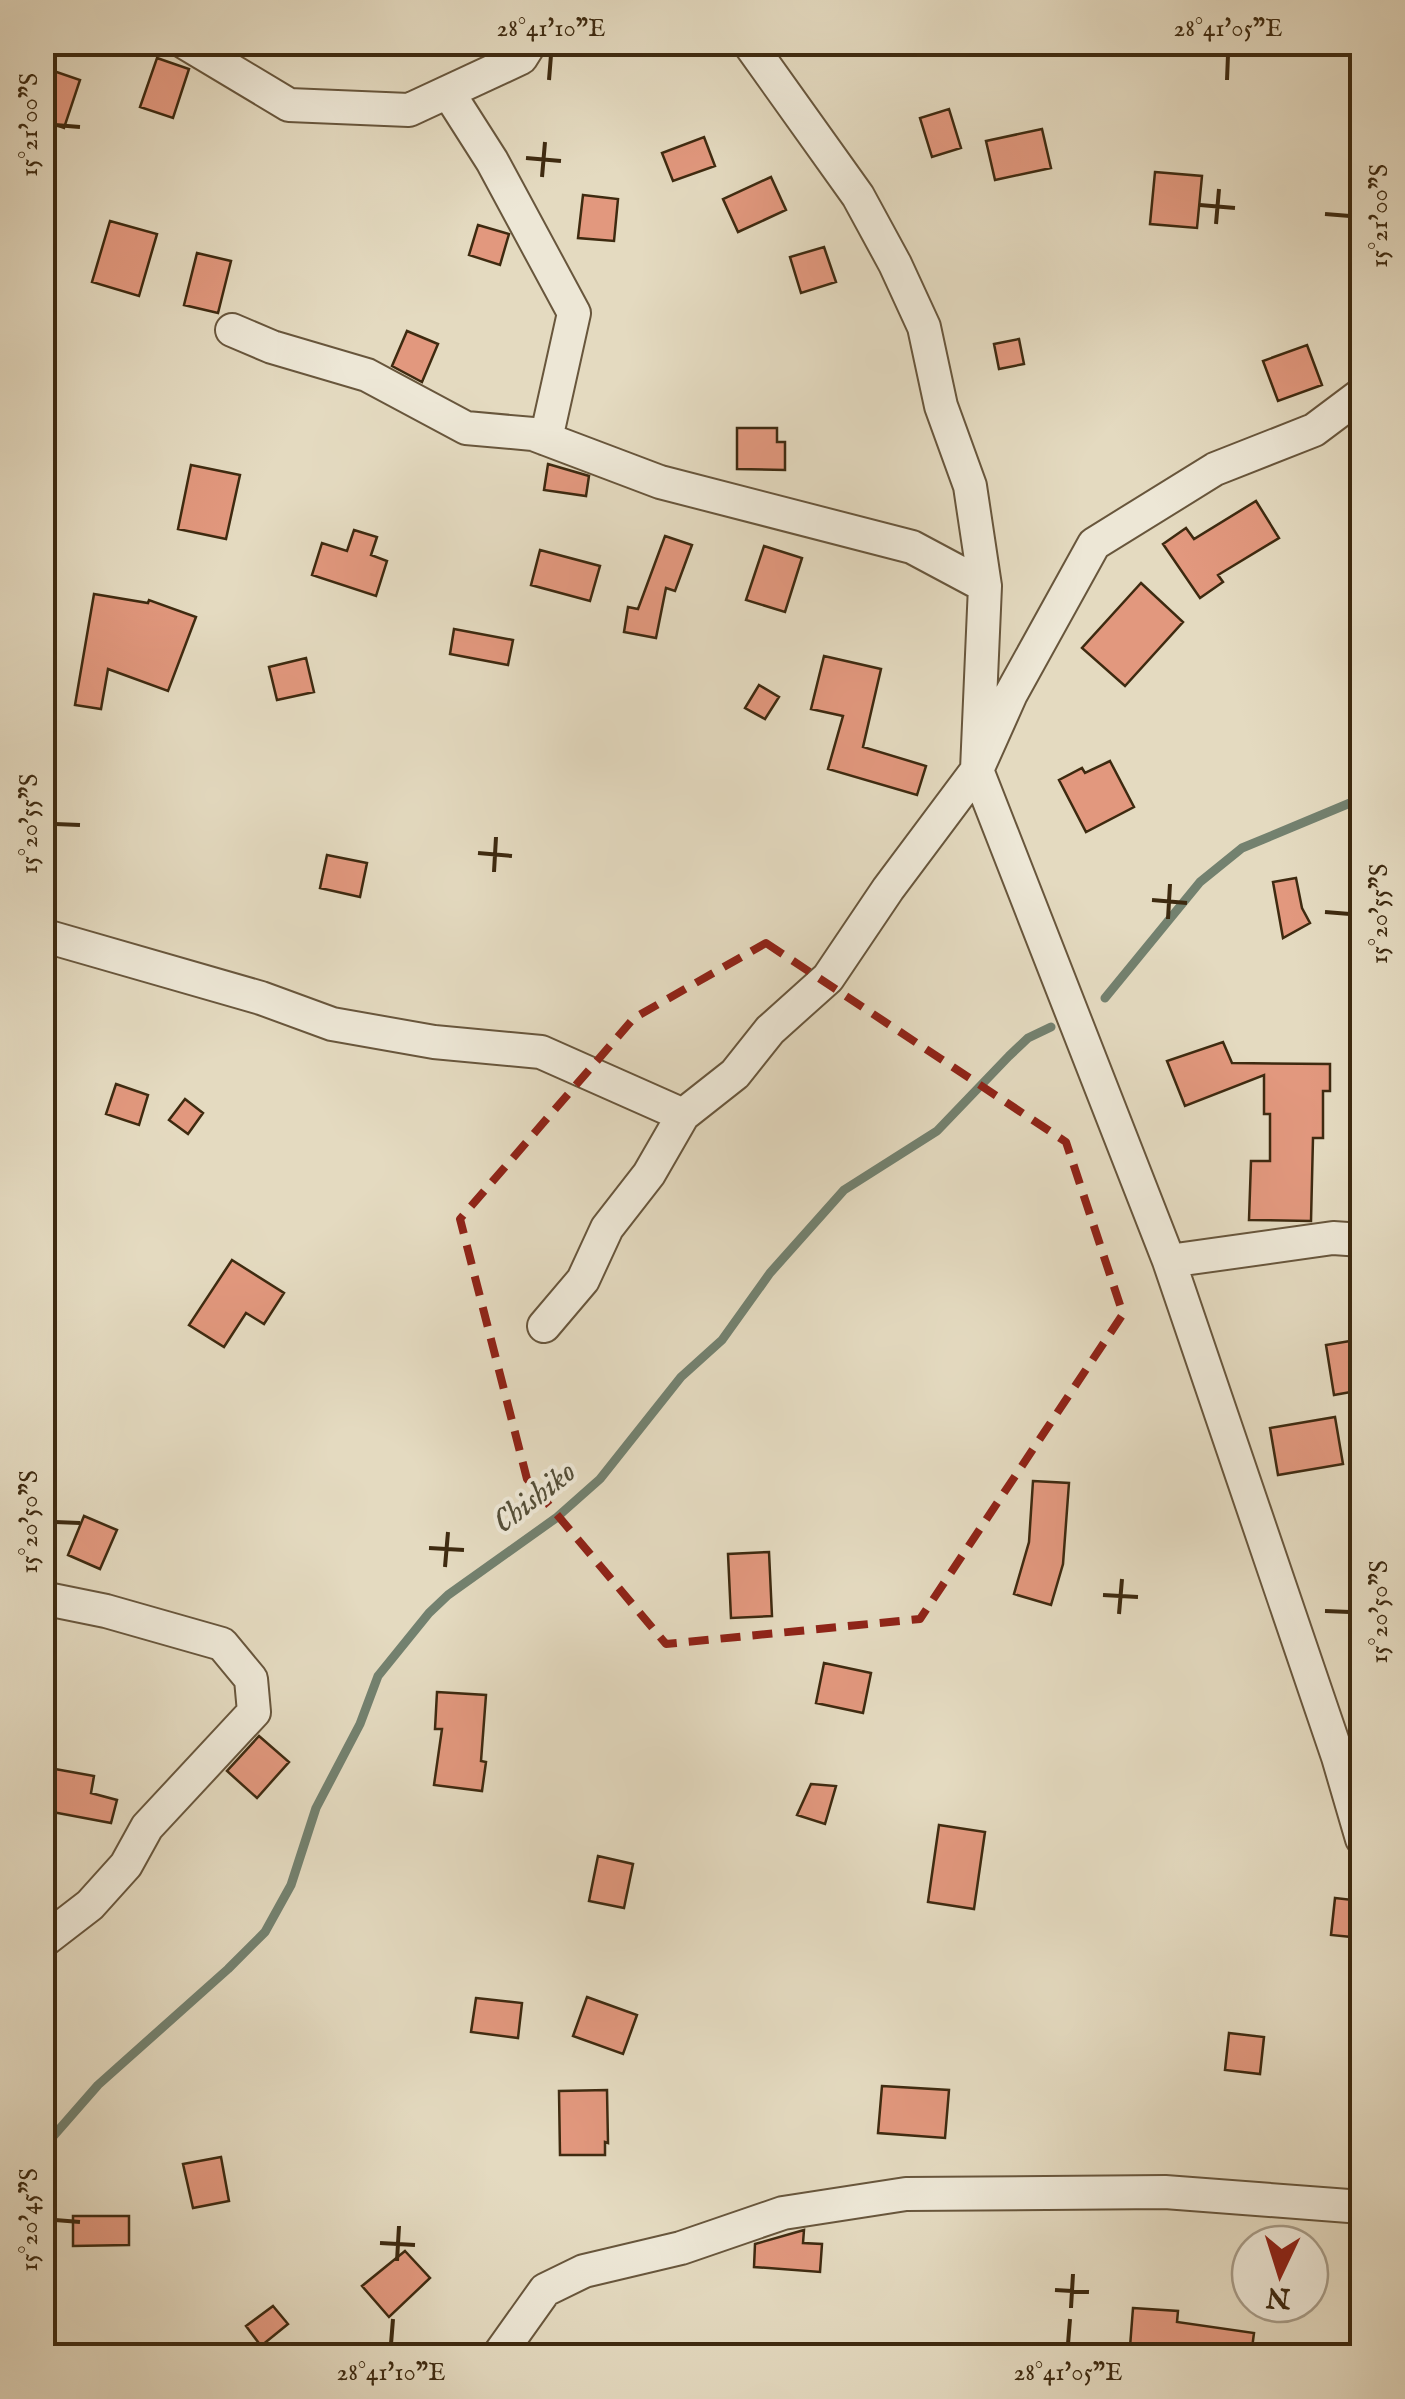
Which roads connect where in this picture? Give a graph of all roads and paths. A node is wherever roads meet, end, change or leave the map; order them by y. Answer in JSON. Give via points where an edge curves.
{"nodes":[{"id":1,"x":184,"y":42,"type":"edge"},
{"id":2,"x":531,"y":42,"type":"edge"},
{"id":3,"x":748,"y":42,"type":"edge"},
{"id":4,"x":448,"y":92,"type":"junction"},
{"id":5,"x":232,"y":330,"type":"dead end"},
{"id":6,"x":1362,"y":394,"type":"edge"},
{"id":7,"x":546,"y":439,"type":"junction"},
{"id":8,"x":986,"y":586,"type":"junction"},
{"id":9,"x":976,"y":770,"type":"junction"},
{"id":10,"x":42,"y":935,"type":"edge"},
{"id":11,"x":683,"y":1115,"type":"junction"},
{"id":12,"x":1362,"y":1240,"type":"edge"},
{"id":13,"x":1170,"y":1261,"type":"junction"},
{"id":14,"x":544,"y":1326,"type":"dead end"},
{"id":15,"x":42,"y":1598,"type":"edge"},
{"id":16,"x":1362,"y":1839,"type":"edge"},
{"id":17,"x":42,"y":1942,"type":"edge"},
{"id":18,"x":1362,"y":2208,"type":"edge"},
{"id":19,"x":498,"y":2356,"type":"edge"}],
"edges":[{"from":1,"to":4,"type":"street","via":[[289,104],[409,110]]},
{"from":2,"to":4,"type":"street","via":[[521,58]]},
{"from":3,"to":8,"type":"street","via":[[858,196],[924,328],[970,486]]},
{"from":4,"to":7,"type":"street","via":[[574,313]]},
{"from":5,"to":7,"type":"street","via":[[366,375],[466,428]]},
{"from":6,"to":9,"type":"street","via":[[1314,430],[1214,470],[1094,544],[1010,694]]},
{"from":7,"to":8,"type":"street","via":[[660,482],[912,547]]},
{"from":8,"to":9,"type":"street"},
{"from":9,"to":11,"type":"street","via":[[828,978],[770,1030],[735,1074]]},
{"from":9,"to":13,"type":"street"},
{"from":10,"to":11,"type":"street","via":[[332,1024],[541,1052]]},
{"from":11,"to":14,"type":"street","via":[[607,1228],[583,1280]]},
{"from":12,"to":13,"type":"street","via":[[1334,1238]]},
{"from":13,"to":16,"type":"street"},
{"from":15,"to":17,"type":"street","via":[[222,1644],[252,1679],[254,1712],[147,1827],[126,1865],[90,1905]]},
{"from":18,"to":19,"type":"street","via":[[1165,2192],[906,2194],[783,2212],[682,2248],[584,2271],[545,2290]]}]}
